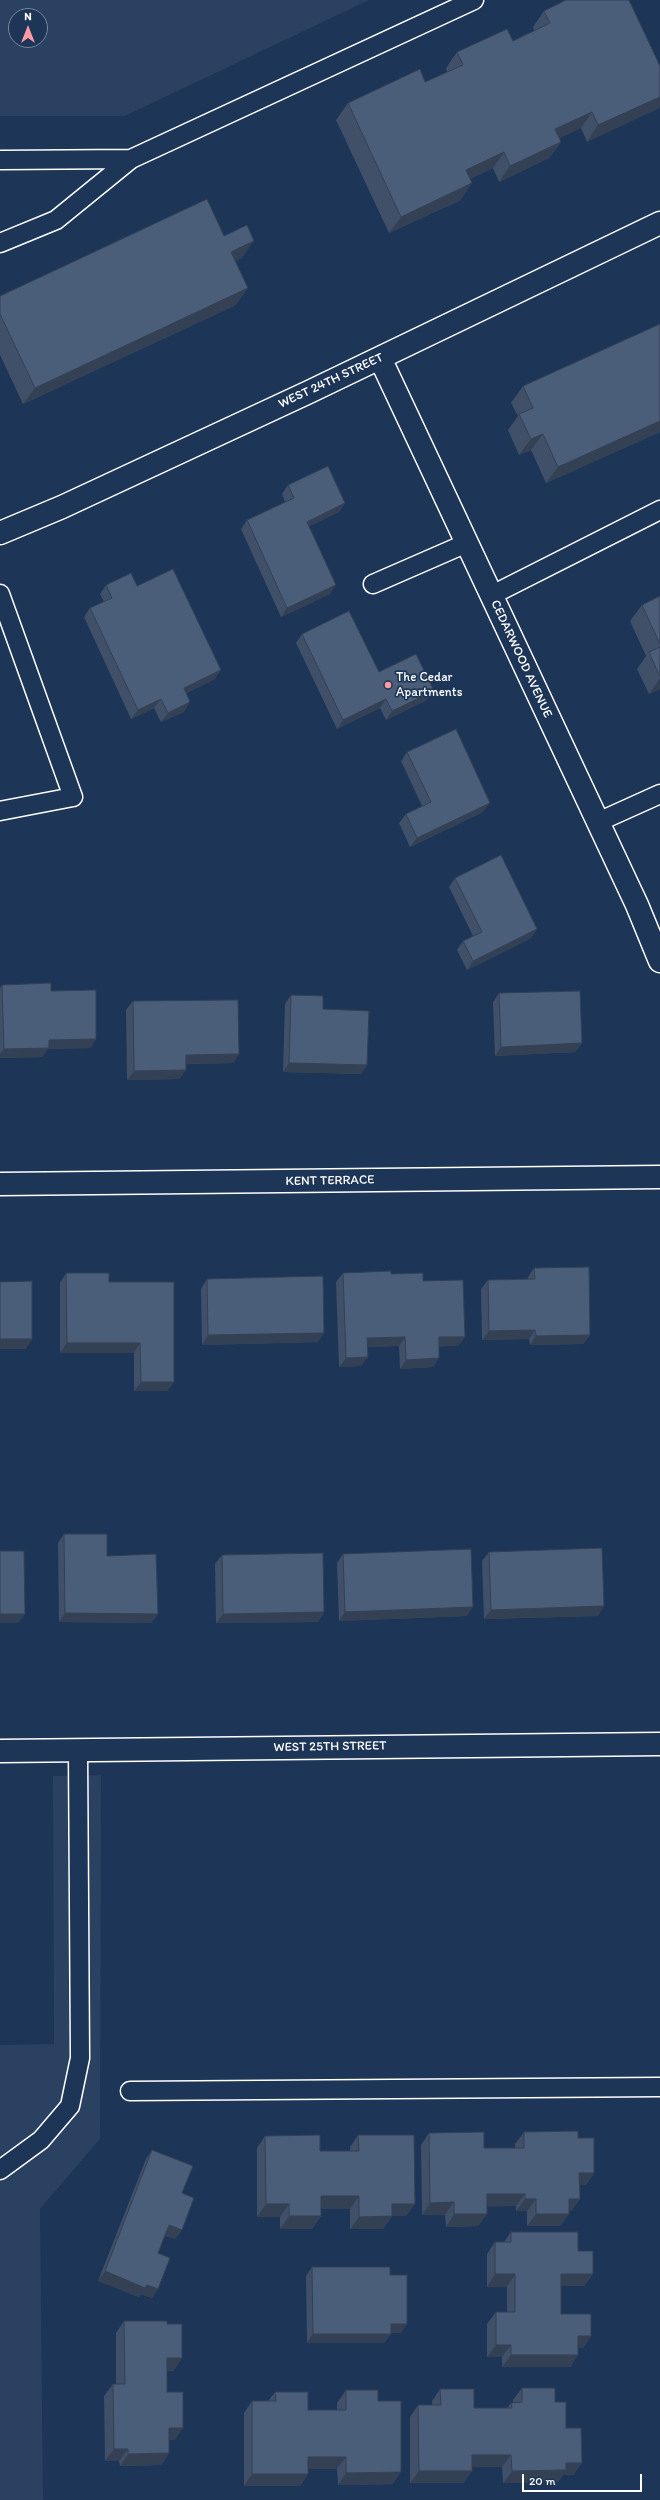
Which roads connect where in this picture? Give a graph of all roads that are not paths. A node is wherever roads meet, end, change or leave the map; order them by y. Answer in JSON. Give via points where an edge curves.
{"nodes":[{"id":1,"x":474,"y":0,"type":"edge"},
{"id":2,"x":131,"y":159,"type":"junction"},
{"id":3,"x":0,"y":160,"type":"edge"},
{"id":4,"x":660,"y":223,"type":"edge"},
{"id":5,"x":0,"y":243,"type":"edge"},
{"id":6,"x":380,"y":358,"type":"junction"},
{"id":7,"x":659,"y":512,"type":"edge"},
{"id":8,"x":0,"y":533,"type":"edge"},
{"id":9,"x":467,"y":543,"type":"junction"},
{"id":10,"x":373,"y":584,"type":"dead end"},
{"id":11,"x":0,"y":594,"type":"edge"},
{"id":12,"x":492,"y":595,"type":"junction"},
{"id":13,"x":660,"y":794,"type":"edge"},
{"id":14,"x":0,"y":811,"type":"edge"},
{"id":15,"x":598,"y":822,"type":"junction"},
{"id":16,"x":660,"y":960,"type":"edge"},
{"id":17,"x":660,"y":1178,"type":"edge"},
{"id":18,"x":0,"y":1184,"type":"edge"},
{"id":19,"x":660,"y":1744,"type":"edge"},
{"id":20,"x":78,"y":1750,"type":"junction"},
{"id":21,"x":0,"y":1751,"type":"edge"},
{"id":22,"x":660,"y":2087,"type":"edge"},
{"id":23,"x":130,"y":2090,"type":"dead end"},
{"id":24,"x":0,"y":2170,"type":"edge"}],
"edges":[{"from":1,"to":2,"type":"lane"},
{"from":2,"to":3,"type":"lane"},
{"from":2,"to":5,"type":"lane","via":[[56,220]]},
{"from":4,"to":6,"type":"street","name":"WEST 24TH STREET"},
{"from":6,"to":8,"type":"street","name":"WEST 24TH STREET","via":[[62,507]]},
{"from":6,"to":9,"type":"street","name":"CEDARWOOD AVENUE"},
{"from":7,"to":12,"type":"lane"},
{"from":9,"to":10,"type":"lane"},
{"from":9,"to":12,"type":"street","name":"CEDARWOOD AVENUE"},
{"from":11,"to":14,"type":"lane","via":[[73,797]]},
{"from":12,"to":15,"type":"street","name":"CEDARWOOD AVENUE"},
{"from":13,"to":15,"type":"lane"},
{"from":15,"to":16,"type":"street","name":"CEDARWOOD AVENUE"},
{"from":17,"to":18,"type":"street","name":"KENT TERRACE"},
{"from":19,"to":20,"type":"street","name":"WEST 25TH STREET"},
{"from":20,"to":21,"type":"street","name":"WEST 25TH STREET"},
{"from":20,"to":24,"type":"lane","via":[[80,2058],[70,2106],[41,2140]]},
{"from":22,"to":23,"type":"lane"}]}
